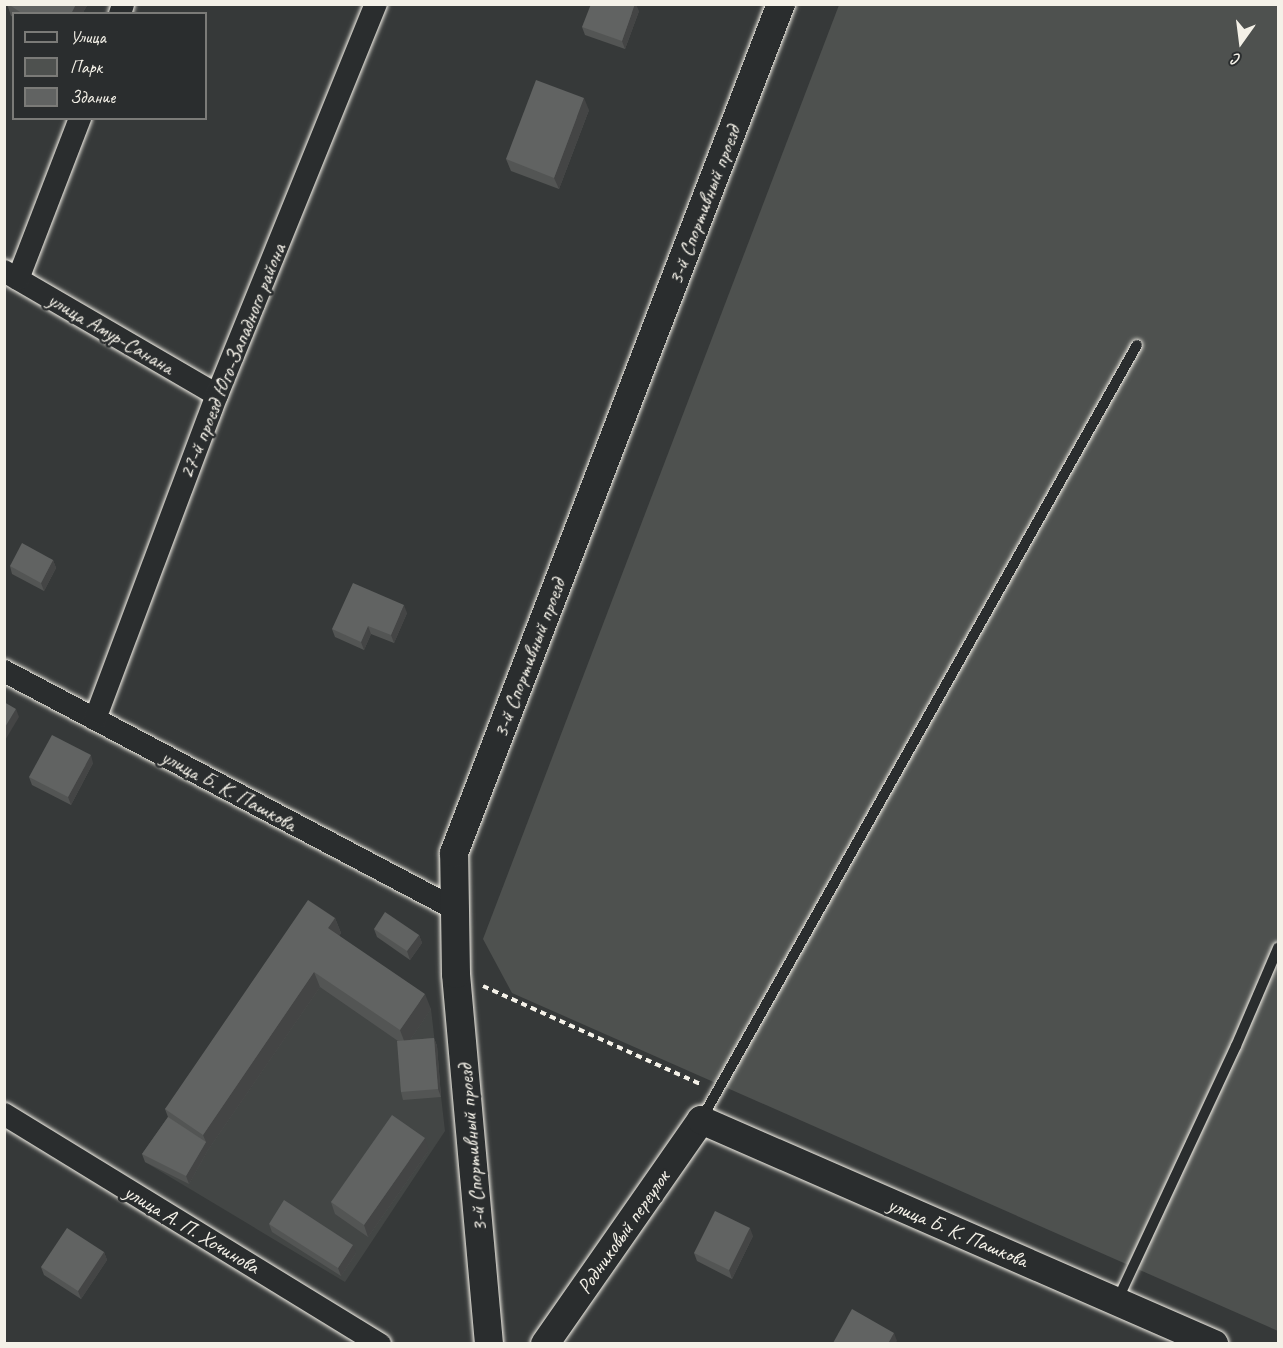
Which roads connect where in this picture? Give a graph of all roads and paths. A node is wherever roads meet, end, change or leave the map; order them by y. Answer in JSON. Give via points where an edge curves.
{"nodes":[{"id":1,"x":376,"y":4,"type":"edge"},
{"id":2,"x":781,"y":4,"type":"edge"},
{"id":3,"x":79,"y":120,"type":"edge"},
{"id":4,"x":11,"y":275,"type":"edge"},
{"id":5,"x":1137,"y":345,"type":"dead end"},
{"id":6,"x":217,"y":395,"type":"junction"},
{"id":7,"x":4,"y":671,"type":"edge"},
{"id":8,"x":94,"y":719,"type":"junction"},
{"id":9,"x":455,"y":909,"type":"junction"},
{"id":10,"x":1278,"y":948,"type":"edge"},
{"id":11,"x":456,"y":974,"type":"junction"},
{"id":12,"x":717,"y":1092,"type":"junction"},
{"id":13,"x":4,"y":1114,"type":"edge"},
{"id":14,"x":701,"y":1120,"type":"junction"},
{"id":15,"x":1117,"y":1301,"type":"junction"},
{"id":16,"x":380,"y":1344,"type":"edge"},
{"id":17,"x":489,"y":1344,"type":"edge"},
{"id":18,"x":545,"y":1344,"type":"edge"},
{"id":19,"x":1214,"y":1344,"type":"edge"}],
"edges":[{"from":1,"to":6,"type":"street","name":"27-й проезд Юго-Западного района"},
{"from":2,"to":9,"type":"street","name":"3-й Спортивный проезд","via":[[454,854]]},
{"from":3,"to":4,"type":"street"},
{"from":4,"to":6,"type":"street","name":"улица Амур-Санана"},
{"from":5,"to":12,"type":"lane"},
{"from":6,"to":8,"type":"street","name":"27-й проезд Юго-Западного района"},
{"from":7,"to":8,"type":"street","name":"улица Б. К. Пашкова"},
{"from":8,"to":9,"type":"street","name":"улица Б. К. Пашкова"},
{"from":9,"to":11,"type":"street","name":"3-й Спортивный проезд"},
{"from":10,"to":15,"type":"lane"},
{"from":11,"to":12,"type":"path"},
{"from":11,"to":17,"type":"street","name":"3-й Спортивный проезд"},
{"from":12,"to":14,"type":"lane"},
{"from":13,"to":16,"type":"street","name":"улица А. П. Хочинова"},
{"from":14,"to":15,"type":"street","name":"улица Б. К. Пашкова"},
{"from":14,"to":18,"type":"street","name":"Родниковый переулок"},
{"from":15,"to":19,"type":"street","name":"улица Б. К. Пашкова"}]}
